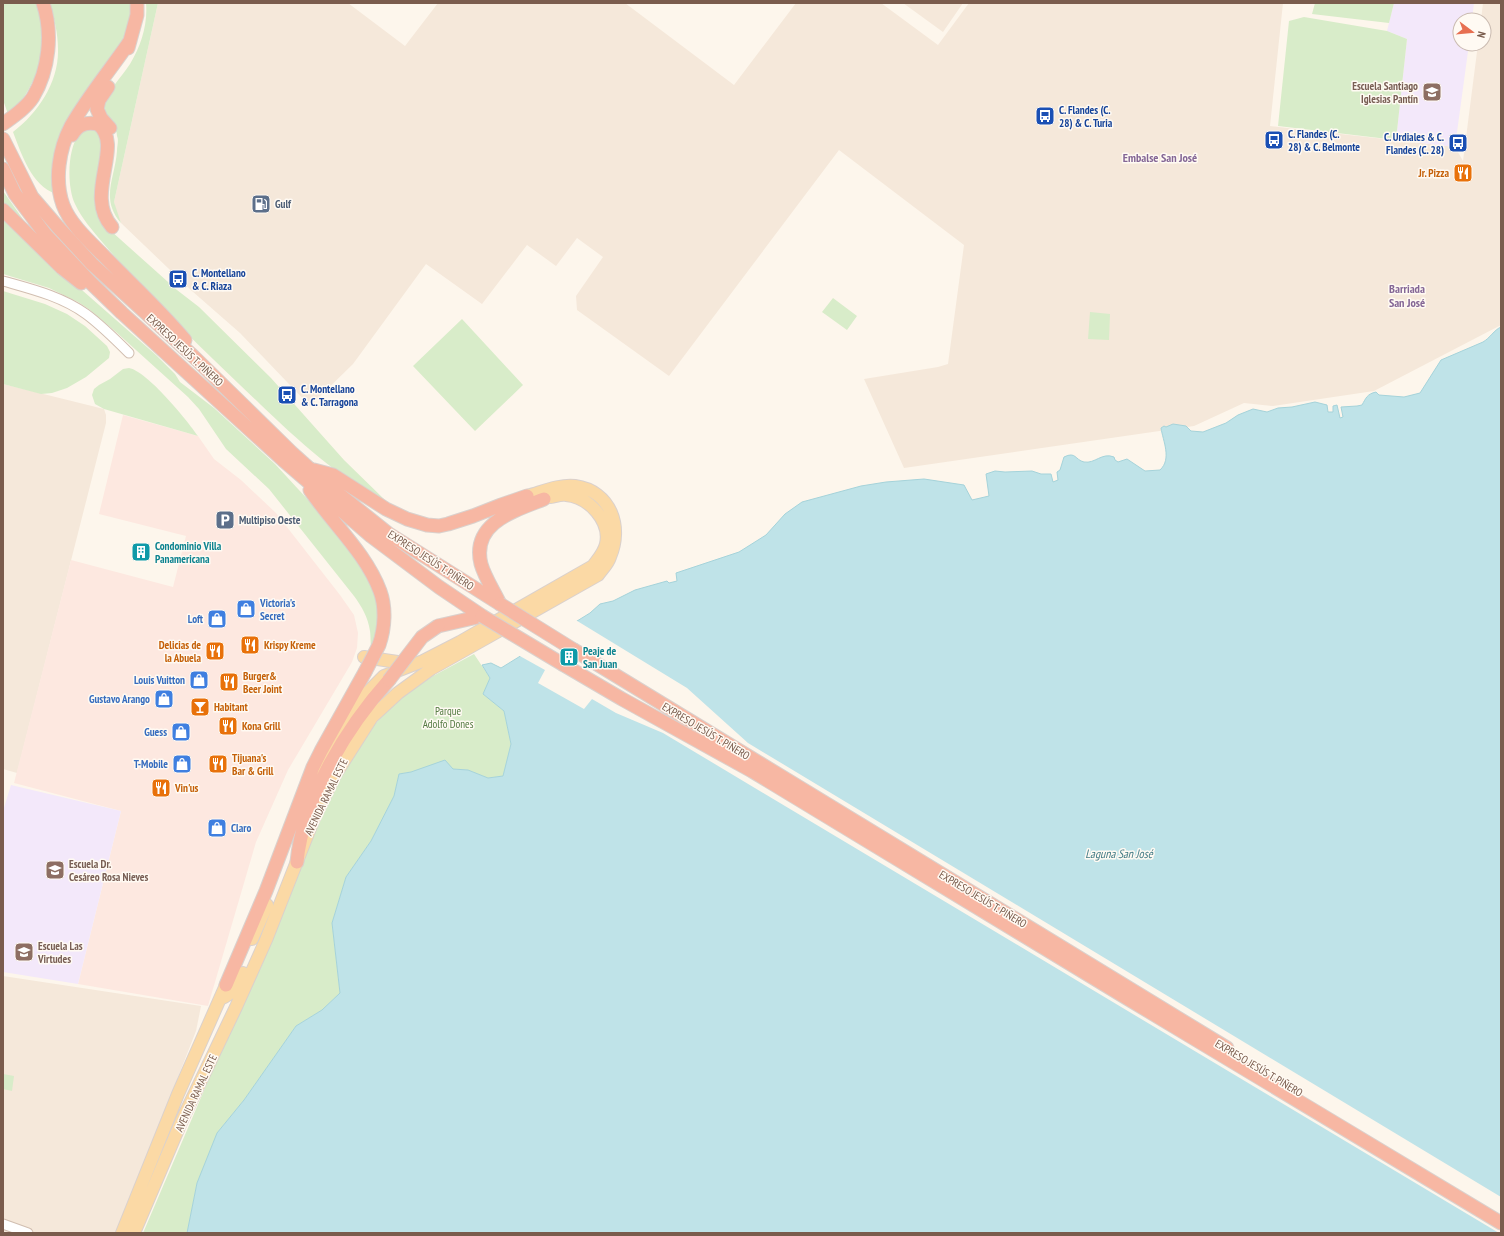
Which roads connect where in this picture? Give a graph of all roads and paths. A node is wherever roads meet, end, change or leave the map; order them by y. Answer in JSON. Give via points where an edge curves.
{"nodes":[{"id":1,"x":43,"y":3,"type":"edge"},
{"id":2,"x":137,"y":3,"type":"edge"},
{"id":3,"x":130,"y":41,"type":"junction"},
{"id":4,"x":3,"y":124,"type":"edge"},
{"id":5,"x":3,"y":139,"type":"edge"},
{"id":6,"x":3,"y":169,"type":"edge"},
{"id":7,"x":3,"y":187,"type":"edge"},
{"id":8,"x":3,"y":210,"type":"edge"},
{"id":9,"x":44,"y":234,"type":"junction"},
{"id":10,"x":95,"y":247,"type":"junction"},
{"id":11,"x":3,"y":281,"type":"edge"},
{"id":12,"x":122,"y":313,"type":"junction"},
{"id":13,"x":129,"y":353,"type":"dead end"},
{"id":14,"x":220,"y":383,"type":"junction"},
{"id":15,"x":306,"y":473,"type":"junction"},
{"id":16,"x":527,"y":496,"type":"joint"},
{"id":17,"x":544,"y":499,"type":"joint"},
{"id":18,"x":500,"y":604,"type":"junction"},
{"id":19,"x":482,"y":616,"type":"junction"},
{"id":20,"x":364,"y":657,"type":"dead end"},
{"id":21,"x":412,"y":664,"type":"junction"},
{"id":22,"x":297,"y":862,"type":"junction"},
{"id":23,"x":278,"y":910,"type":"junction"},
{"id":24,"x":226,"y":985,"type":"junction"},
{"id":25,"x":220,"y":1000,"type":"junction"},
{"id":26,"x":182,"y":1120,"type":"junction"},
{"id":27,"x":1501,"y":1213,"type":"edge"},
{"id":28,"x":1501,"y":1223,"type":"edge"},
{"id":29,"x":3,"y":1224,"type":"edge"},
{"id":30,"x":28,"y":1233,"type":"edge"},
{"id":31,"x":122,"y":1233,"type":"edge"},
{"id":32,"x":134,"y":1233,"type":"edge"}],
"edges":[{"from":1,"to":4,"type":"highway","via":[[49,40],[40,81],[29,101]]},
{"from":2,"to":3,"type":"highway","via":[[137,15]]},
{"from":3,"to":10,"type":"highway","via":[[71,127],[60,157],[60,189],[64,206],[74,223]]},
{"from":3,"to":10,"type":"highway","via":[[118,72],[97,105],[98,114],[108,124],[114,137],[105,194],[113,224],[102,207],[100,194],[108,148],[108,140],[102,127],[98,124],[85,123],[74,131],[66,149],[62,169],[63,187],[71,210]]},
{"from":5,"to":14,"type":"highway","name":"EXPRESO JESÚS T. PIÑERO","via":[[32,197],[57,226],[92,264]]},
{"from":6,"to":9,"type":"highway","name":"EXPRESO JESÚS T. PIÑERO","via":[[15,194]]},
{"from":7,"to":9,"type":"highway","via":[[16,206]]},
{"from":8,"to":12,"type":"highway","via":[[62,268]]},
{"from":9,"to":12,"type":"highway","name":"EXPRESO JESÚS T. PIÑERO"},
{"from":10,"to":14,"type":"highway","via":[[173,325]]},
{"from":11,"to":13,"type":"street","via":[[63,301],[104,328]]},
{"from":12,"to":15,"type":"highway","name":"EXPRESO JESÚS T. PIÑERO"},
{"from":14,"to":15,"type":"highway","name":"EXPRESO JESÚS T. PIÑERO"},
{"from":15,"to":16,"type":"highway","via":[[333,476],[386,509],[427,525],[439,526],[454,522]]},
{"from":15,"to":18,"type":"highway","name":"EXPRESO JESÚS T. PIÑERO","via":[[330,487],[389,534]]},
{"from":15,"to":19,"type":"highway","name":"EXPRESO JESÚS T. PIÑERO","via":[[370,536]]},
{"from":15,"to":24,"type":"highway","bridge":true,"via":[[320,504],[369,569],[382,597],[384,627],[379,645],[320,751],[264,897]]},
{"from":16,"to":22,"type":"main road","name":"AVENIDA RAMAL ESTE","via":[[573,486],[595,493],[608,506],[615,523],[615,545],[610,559],[598,575],[431,669],[398,693],[372,717],[334,775]]},
{"from":17,"to":18,"type":"highway","via":[[509,513],[487,529],[483,537],[480,552],[482,565]]},
{"from":17,"to":21,"type":"main road","name":"AVENIDA RAMAL ESTE","via":[[566,494],[582,499],[591,506],[605,527],[606,545],[600,558],[593,566],[460,642]]},
{"from":18,"to":27,"type":"highway","name":"EXPRESO JESÚS T. PIÑERO","bridge":true,"via":[[730,747]]},
{"from":19,"to":22,"type":"highway","bridge":true,"via":[[438,626],[422,637],[370,702],[351,728],[322,782],[302,831]]},
{"from":19,"to":28,"type":"highway","name":"EXPRESO JESÚS T. PIÑERO","bridge":true,"via":[[622,699],[752,771]]},
{"from":20,"to":21,"type":"main road"},
{"from":21,"to":24,"type":"main road","name":"AVENIDA RAMAL ESTE","via":[[384,676],[360,699],[348,716],[312,787],[260,922]]},
{"from":22,"to":23,"type":"main road","name":"AVENIDA RAMAL ESTE"},
{"from":23,"to":25,"type":"main road","via":[[263,931],[236,988]]},
{"from":23,"to":26,"type":"main road","name":"AVENIDA RAMAL ESTE","via":[[236,1007]]},
{"from":24,"to":25,"type":"main road","name":"AVENIDA RAMAL ESTE"},
{"from":25,"to":26,"type":"main road","via":[[220,1021],[190,1090]]},
{"from":25,"to":31,"type":"main road","name":"AVENIDA RAMAL ESTE","via":[[178,1094]]},
{"from":26,"to":32,"type":"main road","name":"AVENIDA RAMAL ESTE"},
{"from":29,"to":30,"type":"street"}]}
